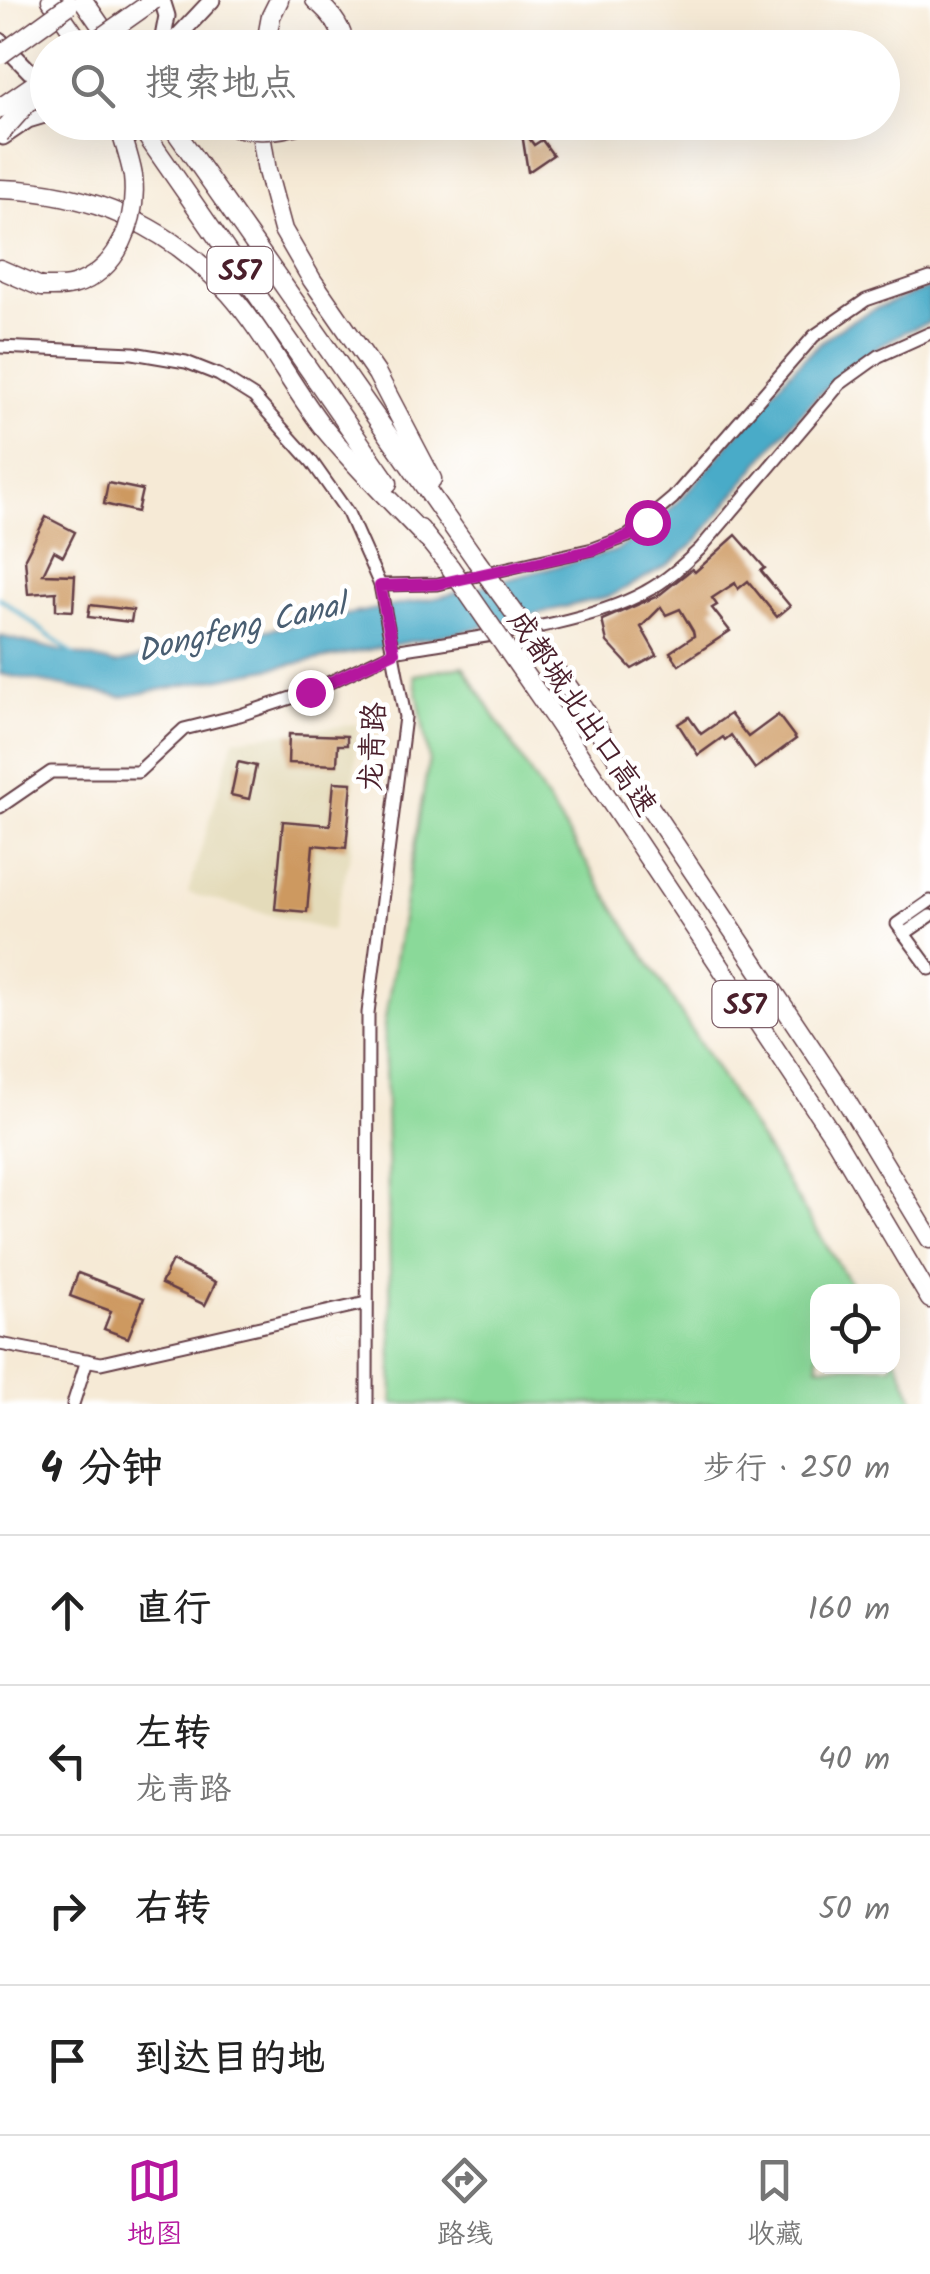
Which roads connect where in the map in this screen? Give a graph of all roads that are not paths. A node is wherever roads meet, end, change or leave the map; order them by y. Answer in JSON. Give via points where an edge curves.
{"nodes":[{"id":1,"x":212,"y":0,"type":"edge"},
{"id":2,"x":315,"y":0,"type":"edge"},
{"id":3,"x":70,"y":1,"type":"edge"},
{"id":4,"x":156,"y":1,"type":"edge"},
{"id":5,"x":34,"y":30,"type":"edge"},
{"id":6,"x":82,"y":30,"type":"edge"},
{"id":7,"x":98,"y":30,"type":"edge"},
{"id":8,"x":112,"y":30,"type":"edge"},
{"id":9,"x":166,"y":30,"type":"edge"},
{"id":10,"x":182,"y":30,"type":"edge"},
{"id":11,"x":340,"y":30,"type":"edge"},
{"id":12,"x":30,"y":33,"type":"edge"},
{"id":13,"x":30,"y":33,"type":"edge"},
{"id":14,"x":0,"y":42,"type":"edge"},
{"id":15,"x":0,"y":55,"type":"edge"},
{"id":16,"x":30,"y":72,"type":"edge"},
{"id":17,"x":30,"y":89,"type":"edge"},
{"id":18,"x":30,"y":100,"type":"edge"},
{"id":19,"x":0,"y":108,"type":"edge"},
{"id":20,"x":30,"y":119,"type":"edge"},
{"id":21,"x":0,"y":137,"type":"edge"},
{"id":22,"x":123,"y":140,"type":"edge"},
{"id":23,"x":149,"y":140,"type":"edge"},
{"id":24,"x":182,"y":140,"type":"edge"},
{"id":25,"x":262,"y":140,"type":"edge"},
{"id":26,"x":0,"y":189,"type":"edge"},
{"id":27,"x":0,"y":268,"type":"edge"},
{"id":28,"x":930,"y":278,"type":"edge"},
{"id":29,"x":930,"y":334,"type":"edge"},
{"id":30,"x":0,"y":347,"type":"edge"},
{"id":31,"x":426,"y":539,"type":"junction"},
{"id":32,"x":471,"y":553,"type":"junction"},
{"id":33,"x":380,"y":586,"type":"junction"},
{"id":34,"x":394,"y":652,"type":"junction"},
{"id":35,"x":0,"y":808,"type":"edge"},
{"id":36,"x":930,"y":901,"type":"edge"},
{"id":37,"x":930,"y":916,"type":"edge"},
{"id":38,"x":901,"y":929,"type":"junction"},
{"id":39,"x":930,"y":970,"type":"edge"},
{"id":40,"x":930,"y":1239,"type":"edge"},
{"id":41,"x":930,"y":1300,"type":"edge"},
{"id":42,"x":366,"y":1303,"type":"junction"},
{"id":43,"x":0,"y":1344,"type":"edge"},
{"id":44,"x":87,"y":1360,"type":"junction"},
{"id":45,"x":73,"y":1404,"type":"edge"},
{"id":46,"x":368,"y":1404,"type":"edge"}],
"edges":[{"from":1,"to":10,"type":"main road"},
{"from":2,"to":11,"type":"highway"},
{"from":3,"to":5,"type":"highway","bridge":true},
{"from":3,"to":6,"type":"highway"},
{"from":3,"to":7,"type":"highway"},
{"from":4,"to":8,"type":"highway","bridge":true},
{"from":4,"to":9,"type":"main road","via":[[167,16]]},
{"from":12,"to":14,"type":"highway","bridge":true},
{"from":13,"to":15,"type":"highway","bridge":true},
{"from":14,"to":16,"type":"main road"},
{"from":17,"to":19,"type":"highway","bridge":true},
{"from":18,"to":21,"type":"highway","bridge":true},
{"from":20,"to":21,"type":"main road"},
{"from":22,"to":27,"type":"highway","bridge":true,"via":[[133,177],[126,235],[112,258],[70,286],[41,287]]},
{"from":23,"to":31,"type":"highway","name":"成都城北出口高速","number":"S57"},
{"from":24,"to":32,"type":"highway","name":"成都城北出口高速","number":"S57"},
{"from":25,"to":32,"type":"highway","via":[[282,230],[377,374]]},
{"from":26,"to":31,"type":"highway","via":[[90,202],[131,216],[179,246],[230,294],[324,428]]},
{"from":28,"to":33,"type":"street","via":[[866,300],[814,336],[674,498],[628,536],[593,550],[438,584]]},
{"from":29,"to":34,"type":"street","via":[[880,356],[840,384],[700,548],[644,593],[602,611]]},
{"from":30,"to":33,"type":"street","name":"龙青路","via":[[133,353],[186,362],[231,382],[254,397],[312,462],[348,512]]},
{"from":31,"to":41,"type":"highway","name":"成都城北出口高速","number":"S57","bridge":true,"via":[[552,714],[834,1137]]},
{"from":32,"to":40,"type":"highway","name":"成都城北出口高速","number":"S57","bridge":true,"via":[[841,1092]]},
{"from":33,"to":34,"type":"street","name":"龙青路"},
{"from":34,"to":35,"type":"street","via":[[310,692],[184,729],[138,772],[51,772]]},
{"from":34,"to":42,"type":"street","name":"龙青路","via":[[406,717],[368,1012]]},
{"from":36,"to":38,"type":"street"},
{"from":37,"to":38,"type":"street"},
{"from":38,"to":39,"type":"street"},
{"from":42,"to":44,"type":"street","via":[[100,1363]]},
{"from":42,"to":46,"type":"street","name":"龙青路"},
{"from":43,"to":44,"type":"street"},
{"from":44,"to":45,"type":"street"}]}
